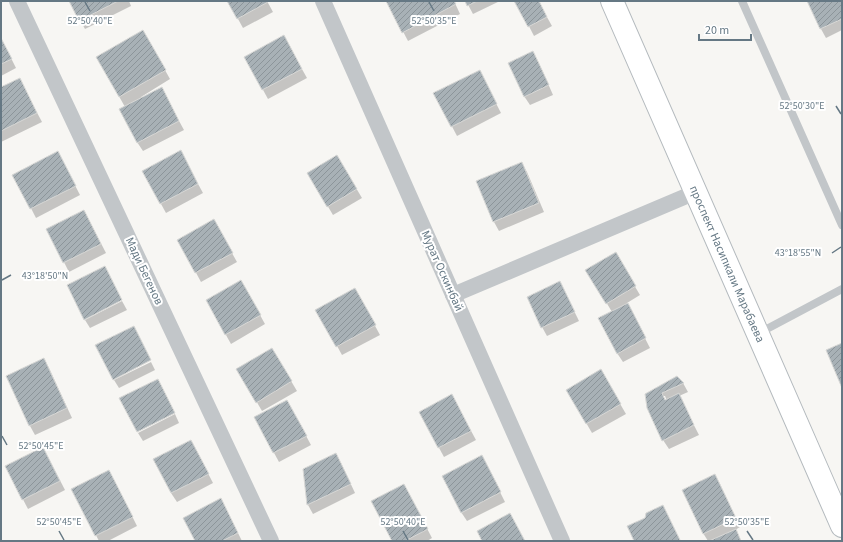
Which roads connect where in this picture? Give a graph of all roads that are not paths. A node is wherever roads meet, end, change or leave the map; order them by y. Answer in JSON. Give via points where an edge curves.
{"nodes":[{"id":1,"x":17,"y":1,"type":"edge"},
{"id":2,"x":323,"y":1,"type":"edge"},
{"id":3,"x":612,"y":1,"type":"edge"},
{"id":4,"x":742,"y":1,"type":"edge"},
{"id":5,"x":696,"y":192,"type":"junction"},
{"id":6,"x":842,"y":225,"type":"edge"},
{"id":7,"x":842,"y":290,"type":"edge"},
{"id":8,"x":453,"y":296,"type":"junction"},
{"id":9,"x":758,"y":333,"type":"junction"},
{"id":10,"x":842,"y":526,"type":"edge"},
{"id":11,"x":271,"y":541,"type":"edge"},
{"id":12,"x":562,"y":541,"type":"edge"}],
"edges":[{"from":1,"to":11,"type":"street","name":"Мади Бегенов"},
{"from":2,"to":8,"type":"street","name":"Мурат Оскинбай"},
{"from":3,"to":5,"type":"main road","name":"проспект Насипкали Марабаева"},
{"from":4,"to":6,"type":"lane"},
{"from":5,"to":8,"type":"street"},
{"from":5,"to":9,"type":"main road","name":"проспект Насипкали Марабаева"},
{"from":7,"to":9,"type":"lane"},
{"from":8,"to":12,"type":"street","name":"Мурат Оскинбай"},
{"from":9,"to":10,"type":"main road","name":"проспект Насипкали Марабаева"}]}
